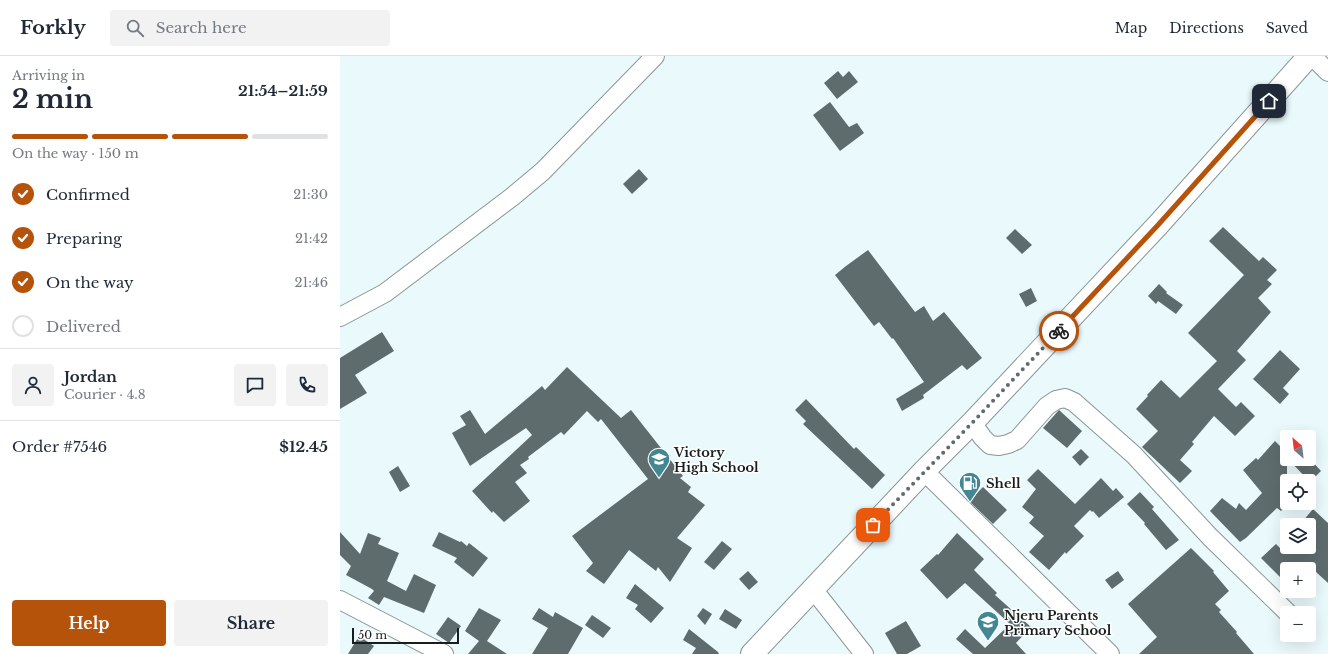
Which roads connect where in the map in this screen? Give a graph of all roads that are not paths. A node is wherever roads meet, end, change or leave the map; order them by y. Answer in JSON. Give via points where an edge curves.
{"nodes":[{"id":1,"x":655,"y":56,"type":"edge"},
{"id":2,"x":1309,"y":56,"type":"edge"},
{"id":3,"x":1312,"y":56,"type":"edge"},
{"id":4,"x":1328,"y":72,"type":"edge"},
{"id":5,"x":340,"y":317,"type":"edge"},
{"id":6,"x":972,"y":423,"type":"junction"},
{"id":7,"x":924,"y":471,"type":"junction"},
{"id":8,"x":813,"y":589,"type":"junction"},
{"id":9,"x":340,"y":600,"type":"edge"},
{"id":10,"x":1281,"y":606,"type":"edge"},
{"id":11,"x":444,"y":654,"type":"edge"},
{"id":12,"x":752,"y":654,"type":"edge"},
{"id":13,"x":864,"y":654,"type":"edge"},
{"id":14,"x":1110,"y":654,"type":"edge"}],
"edges":[{"from":1,"to":5,"type":"street","via":[[538,175],[512,197],[385,293]]},
{"from":2,"to":6,"type":"highway","via":[[1158,225]]},
{"from":3,"to":4,"type":"street"},
{"from":6,"to":7,"type":"highway"},
{"from":6,"to":10,"type":"street","via":[[990,445],[999,446],[1017,440],[1047,406],[1056,400],[1065,398],[1074,402],[1134,455],[1210,537]]},
{"from":7,"to":8,"type":"highway"},
{"from":7,"to":14,"type":"street"},
{"from":8,"to":12,"type":"highway"},
{"from":8,"to":13,"type":"street"},
{"from":9,"to":11,"type":"street"}]}
